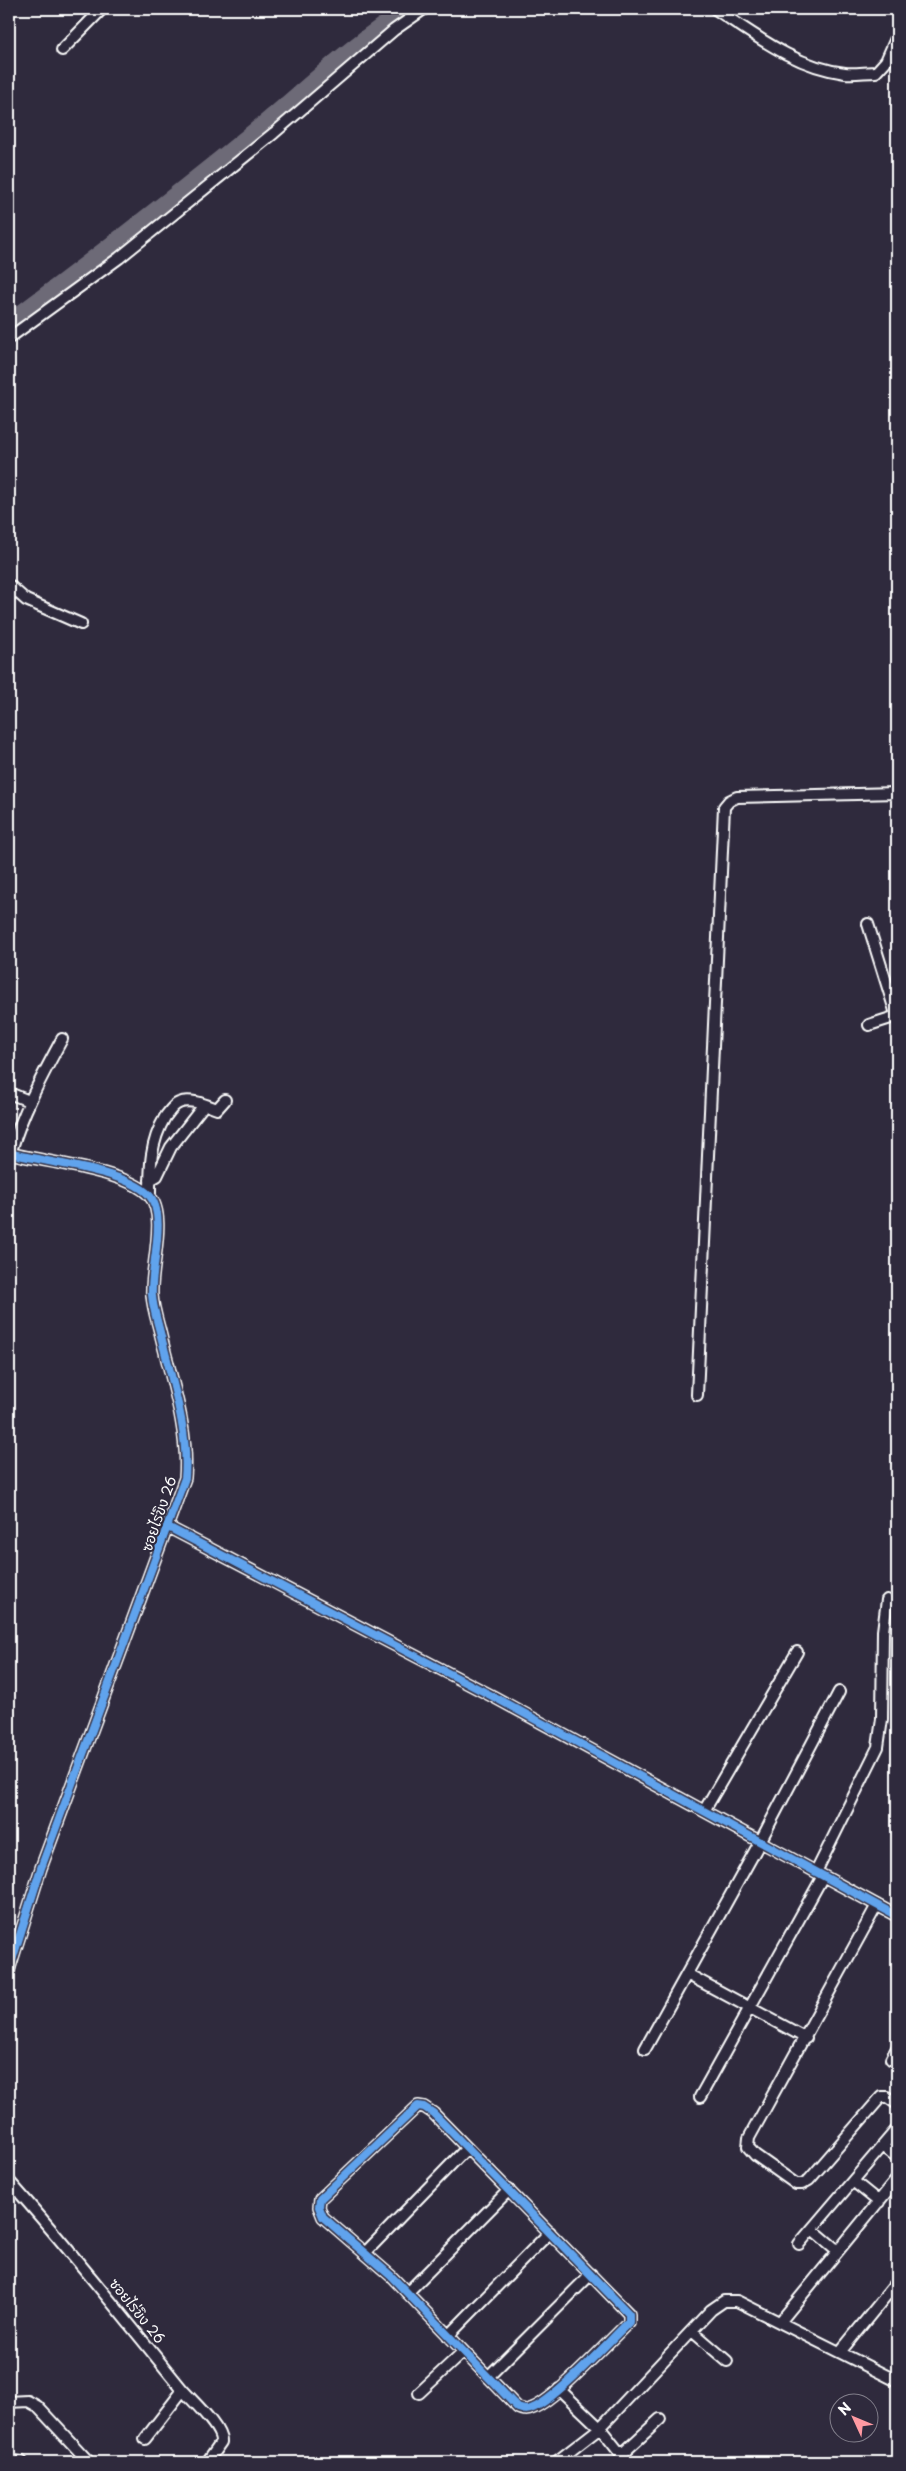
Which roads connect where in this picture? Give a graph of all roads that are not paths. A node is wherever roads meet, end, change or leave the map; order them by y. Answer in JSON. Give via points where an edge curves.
{"nodes":[{"id":1,"x":102,"y":9,"type":"edge"},
{"id":2,"x":424,"y":9,"type":"edge"},
{"id":3,"x":715,"y":9,"type":"edge"},
{"id":4,"x":897,"y":36,"type":"edge"},
{"id":5,"x":62,"y":50,"type":"dead end"},
{"id":6,"x":9,"y":338,"type":"edge"},
{"id":7,"x":9,"y":585,"type":"edge"},
{"id":8,"x":81,"y":624,"type":"dead end"},
{"id":9,"x":897,"y":793,"type":"edge"},
{"id":10,"x":868,"y":924,"type":"dead end"},
{"id":11,"x":897,"y":1017,"type":"edge"},
{"id":12,"x":869,"y":1025,"type":"dead end"},
{"id":13,"x":62,"y":1039,"type":"dead end"},
{"id":14,"x":9,"y":1093,"type":"edge"},
{"id":15,"x":225,"y":1100,"type":"dead end"},
{"id":16,"x":29,"y":1101,"type":"junction"},
{"id":17,"x":204,"y":1105,"type":"junction"},
{"id":18,"x":9,"y":1154,"type":"edge"},
{"id":19,"x":150,"y":1180,"type":"junction"},
{"id":20,"x":150,"y":1196,"type":"junction"},
{"id":21,"x":697,"y":1395,"type":"dead end"},
{"id":22,"x":168,"y":1527,"type":"junction"},
{"id":23,"x":887,"y":1600,"type":"dead end"},
{"id":24,"x":797,"y":1652,"type":"dead end"},
{"id":25,"x":839,"y":1692,"type":"dead end"},
{"id":26,"x":704,"y":1811,"type":"junction"},
{"id":27,"x":760,"y":1842,"type":"junction"},
{"id":28,"x":819,"y":1874,"type":"junction"},
{"id":29,"x":877,"y":1905,"type":"junction"},
{"id":30,"x":897,"y":1916,"type":"edge"},
{"id":31,"x":9,"y":1970,"type":"edge"},
{"id":32,"x":687,"y":1974,"type":"junction"},
{"id":33,"x":750,"y":2007,"type":"junction"},
{"id":34,"x":806,"y":2038,"type":"junction"},
{"id":35,"x":897,"y":2048,"type":"edge"},
{"id":36,"x":645,"y":2049,"type":"dead end"},
{"id":37,"x":891,"y":2059,"type":"dead end"},
{"id":38,"x":700,"y":2096,"type":"dead end"},
{"id":39,"x":897,"y":2104,"type":"edge"},
{"id":40,"x":897,"y":2129,"type":"edge"},
{"id":41,"x":883,"y":2146,"type":"junction"},
{"id":42,"x":467,"y":2148,"type":"junction"},
{"id":43,"x":897,"y":2157,"type":"edge"},
{"id":44,"x":897,"y":2180,"type":"edge"},
{"id":45,"x":9,"y":2181,"type":"edge"},
{"id":46,"x":853,"y":2181,"type":"junction"},
{"id":47,"x":509,"y":2190,"type":"junction"},
{"id":48,"x":879,"y":2202,"type":"junction"},
{"id":49,"x":812,"y":2228,"type":"junction"},
{"id":50,"x":550,"y":2232,"type":"junction"},
{"id":51,"x":798,"y":2244,"type":"dead end"},
{"id":52,"x":838,"y":2251,"type":"junction"},
{"id":53,"x":365,"y":2253,"type":"junction"},
{"id":54,"x":591,"y":2274,"type":"junction"},
{"id":55,"x":897,"y":2282,"type":"edge"},
{"id":56,"x":408,"y":2293,"type":"junction"},
{"id":57,"x":780,"y":2322,"type":"junction"},
{"id":58,"x":692,"y":2331,"type":"junction"},
{"id":59,"x":448,"y":2336,"type":"junction"},
{"id":60,"x":464,"y":2352,"type":"junction"},
{"id":61,"x":840,"y":2352,"type":"junction"},
{"id":62,"x":727,"y":2361,"type":"dead end"},
{"id":63,"x":488,"y":2377,"type":"junction"},
{"id":64,"x":897,"y":2381,"type":"edge"},
{"id":65,"x":559,"y":2389,"type":"junction"},
{"id":66,"x":183,"y":2390,"type":"junction"},
{"id":67,"x":419,"y":2392,"type":"dead end"},
{"id":68,"x":9,"y":2402,"type":"edge"},
{"id":69,"x":660,"y":2419,"type":"dead end"},
{"id":70,"x":600,"y":2428,"type":"junction"},
{"id":71,"x":145,"y":2439,"type":"dead end"},
{"id":72,"x":624,"y":2458,"type":"edge"},
{"id":73,"x":89,"y":2462,"type":"edge"},
{"id":74,"x":207,"y":2462,"type":"edge"},
{"id":75,"x":556,"y":2462,"type":"edge"}],
"edges":[{"from":1,"to":5,"type":"street"},
{"from":2,"to":6,"type":"street","via":[[394,30],[274,134],[119,258]]},
{"from":3,"to":4,"type":"street","via":[[762,42],[804,62],[845,72],[876,72],[886,61]]},
{"from":7,"to":8,"type":"street","via":[[26,600]]},
{"from":9,"to":21,"type":"street","via":[[737,797],[724,807]]},
{"from":10,"to":11,"type":"street"},
{"from":11,"to":12,"type":"street"},
{"from":13,"to":16,"type":"street"},
{"from":14,"to":16,"type":"street"},
{"from":15,"to":17,"type":"street","name":"ซอยไร่ขิง 26","via":[[216,1109]]},
{"from":16,"to":18,"type":"street"},
{"from":17,"to":19,"type":"street","via":[[171,1147],[157,1176]]},
{"from":17,"to":19,"type":"street","name":"ซอยไร่ขิง 26","via":[[179,1102],[170,1110],[153,1142]]},
{"from":18,"to":20,"type":"street","via":[[113,1176],[139,1187]]},
{"from":19,"to":20,"type":"street","name":"ซอยไร่ขิง 26"},
{"from":20,"to":22,"type":"street","name":"ซอยไร่ขิง 26","via":[[158,1213],[152,1297],[187,1456],[185,1478]]},
{"from":22,"to":26,"type":"street"},
{"from":22,"to":31,"type":"street","name":"ซอยไร่ขิง 26","via":[[41,1868]]},
{"from":23,"to":28,"type":"street","via":[[878,1747]]},
{"from":24,"to":26,"type":"street"},
{"from":25,"to":27,"type":"street"},
{"from":26,"to":27,"type":"street"},
{"from":27,"to":28,"type":"street"},
{"from":27,"to":32,"type":"street"},
{"from":28,"to":29,"type":"street"},
{"from":28,"to":33,"type":"street"},
{"from":29,"to":30,"type":"street"},
{"from":29,"to":34,"type":"street"},
{"from":32,"to":33,"type":"street"},
{"from":32,"to":36,"type":"street"},
{"from":33,"to":34,"type":"street"},
{"from":33,"to":38,"type":"street"},
{"from":34,"to":39,"type":"street","via":[[749,2138],[748,2147],[755,2155],[796,2184],[802,2184],[809,2180],[881,2096]]},
{"from":35,"to":37,"type":"street"},
{"from":40,"to":41,"type":"street"},
{"from":41,"to":43,"type":"street"},
{"from":41,"to":46,"type":"street"},
{"from":42,"to":47,"type":"street"},
{"from":42,"to":53,"type":"street"},
{"from":42,"to":53,"type":"street","via":[[433,2113],[418,2106],[320,2199],[323,2217]]},
{"from":44,"to":48,"type":"street"},
{"from":45,"to":66,"type":"street","name":"ซอยไร่ขิง 26","via":[[65,2244]]},
{"from":46,"to":48,"type":"street"},
{"from":46,"to":49,"type":"street"},
{"from":47,"to":50,"type":"street"},
{"from":47,"to":56,"type":"street"},
{"from":48,"to":52,"type":"street"},
{"from":49,"to":51,"type":"street"},
{"from":49,"to":52,"type":"street"},
{"from":50,"to":54,"type":"street"},
{"from":50,"to":59,"type":"street"},
{"from":52,"to":57,"type":"street"},
{"from":53,"to":56,"type":"street"},
{"from":54,"to":63,"type":"street"},
{"from":54,"to":65,"type":"street","via":[[629,2314],[629,2322]]},
{"from":55,"to":61,"type":"street"},
{"from":56,"to":59,"type":"street"},
{"from":57,"to":58,"type":"street","via":[[737,2301],[724,2301],[710,2310]]},
{"from":57,"to":61,"type":"street"},
{"from":58,"to":62,"type":"street"},
{"from":58,"to":70,"type":"street"},
{"from":59,"to":60,"type":"street"},
{"from":60,"to":63,"type":"street"},
{"from":60,"to":67,"type":"street"},
{"from":61,"to":64,"type":"street"},
{"from":63,"to":65,"type":"street","via":[[518,2408],[526,2410],[545,2402]]},
{"from":65,"to":70,"type":"street"},
{"from":66,"to":71,"type":"street"},
{"from":66,"to":74,"type":"street","name":"ซอยไร่ขิง 26","via":[[222,2436]]},
{"from":68,"to":73,"type":"street","via":[[28,2401],[37,2406]]},
{"from":69,"to":72,"type":"street"},
{"from":70,"to":72,"type":"street"},
{"from":70,"to":75,"type":"street"}]}
